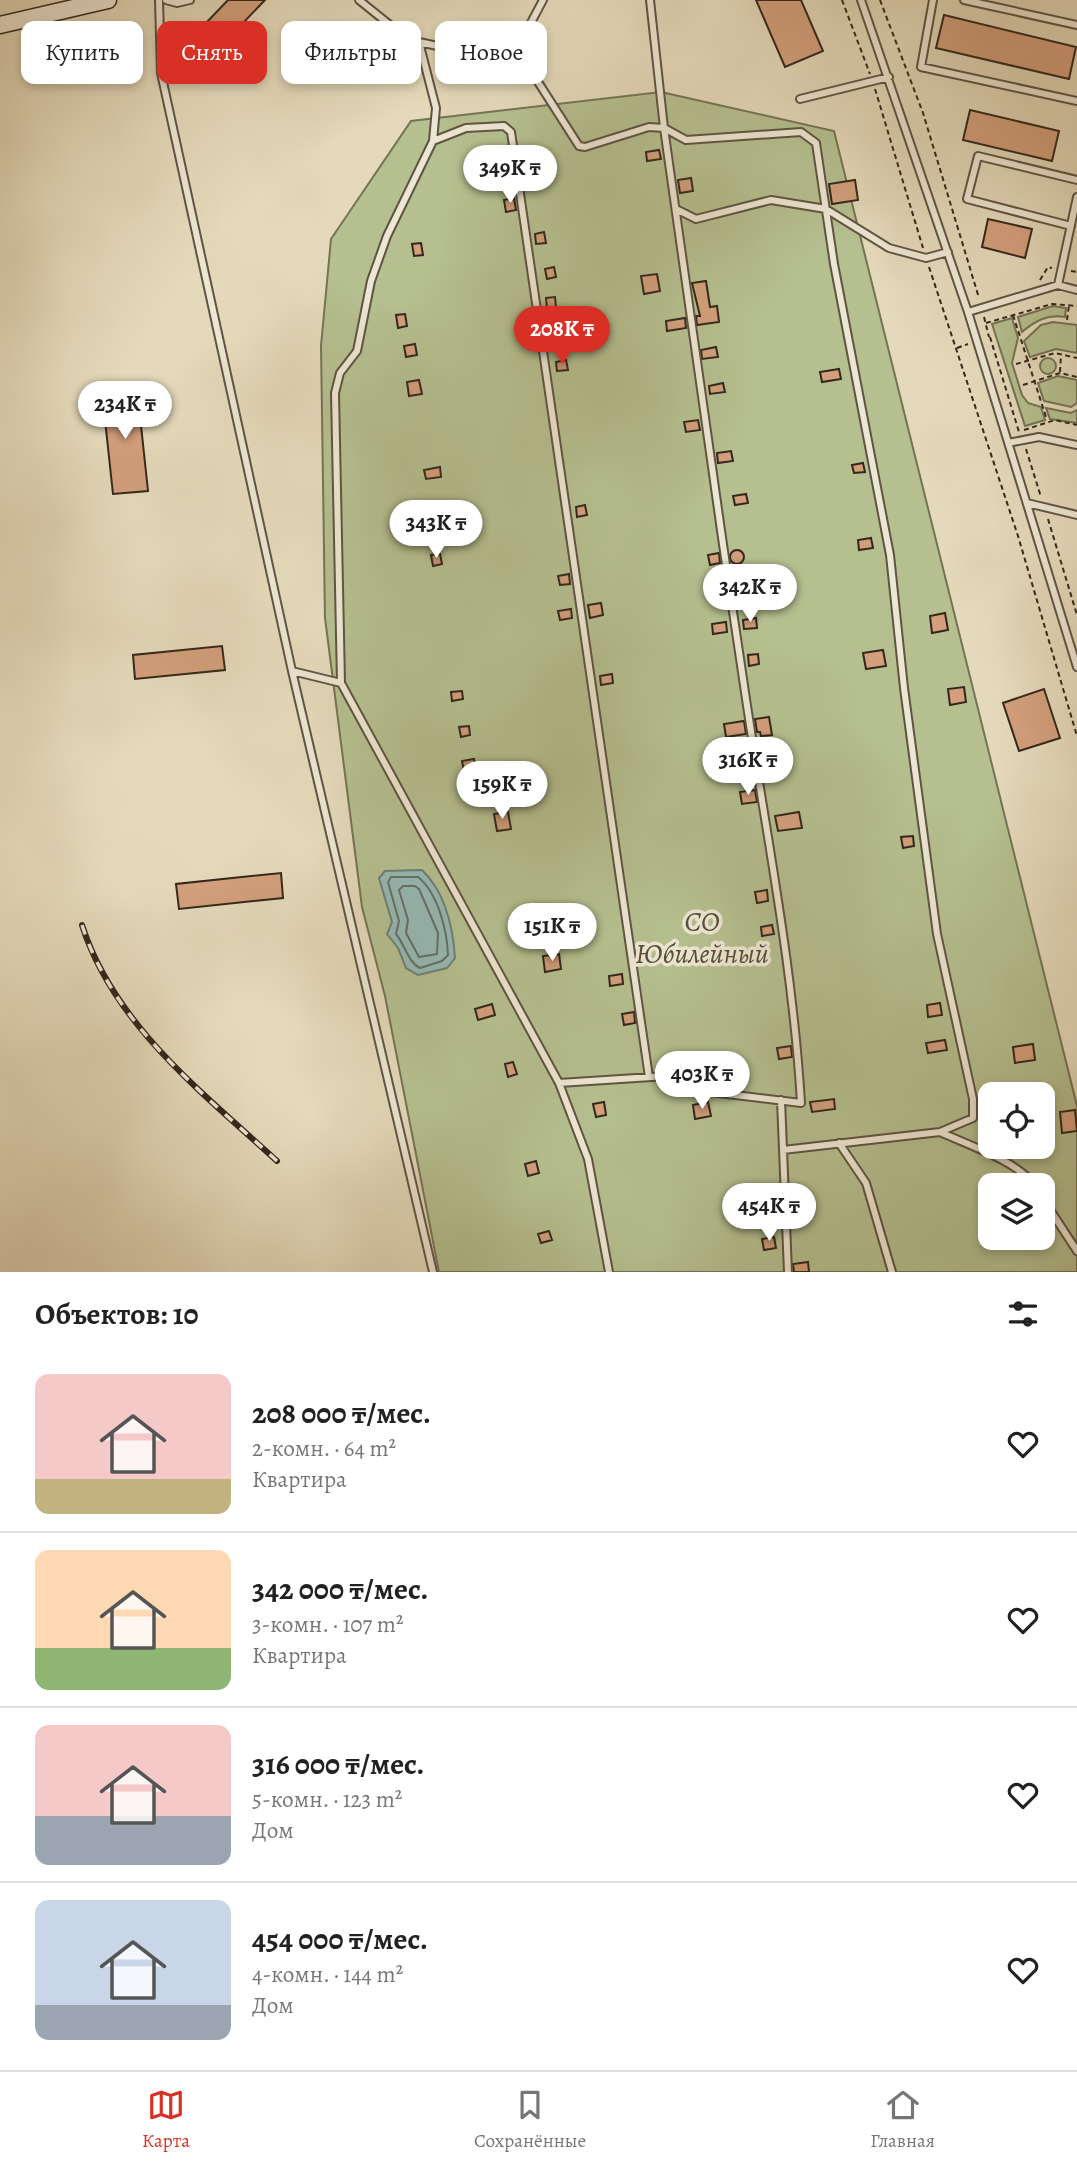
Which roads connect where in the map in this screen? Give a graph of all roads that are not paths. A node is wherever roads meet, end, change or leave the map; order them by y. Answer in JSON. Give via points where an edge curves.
{"nodes":[{"id":1,"x":108,"y":0,"type":"edge"},
{"id":2,"x":159,"y":0,"type":"edge"},
{"id":3,"x":166,"y":0,"type":"edge"},
{"id":4,"x":190,"y":0,"type":"edge"},
{"id":5,"x":359,"y":0,"type":"edge"},
{"id":6,"x":543,"y":0,"type":"edge"},
{"id":7,"x":649,"y":0,"type":"edge"},
{"id":8,"x":861,"y":0,"type":"edge"},
{"id":9,"x":933,"y":0,"type":"edge"},
{"id":10,"x":964,"y":0,"type":"edge"},
{"id":11,"x":385,"y":21,"type":"edge"},
{"id":12,"x":532,"y":21,"type":"edge"},
{"id":13,"x":0,"y":25,"type":"edge"},
{"id":14,"x":1077,"y":25,"type":"edge"},
{"id":15,"x":421,"y":50,"type":"edge"},
{"id":16,"x":889,"y":77,"type":"junction"},
{"id":17,"x":539,"y":84,"type":"edge"},
{"id":18,"x":800,"y":99,"type":"dead end"},
{"id":19,"x":1077,"y":101,"type":"edge"},
{"id":20,"x":664,"y":128,"type":"junction"},
{"id":21,"x":433,"y":141,"type":"junction"},
{"id":22,"x":1077,"y":180,"type":"edge"},
{"id":23,"x":1077,"y":197,"type":"edge"},
{"id":24,"x":676,"y":209,"type":"junction"},
{"id":25,"x":826,"y":209,"type":"junction"},
{"id":26,"x":1070,"y":226,"type":"junction"},
{"id":27,"x":948,"y":252,"type":"junction"},
{"id":28,"x":1058,"y":285,"type":"junction"},
{"id":29,"x":1077,"y":290,"type":"edge"},
{"id":30,"x":968,"y":312,"type":"junction"},
{"id":31,"x":1008,"y":443,"type":"junction"},
{"id":32,"x":1077,"y":445,"type":"edge"},
{"id":33,"x":1027,"y":503,"type":"junction"},
{"id":34,"x":1077,"y":515,"type":"edge"},
{"id":35,"x":1076,"y":663,"type":"edge"},
{"id":36,"x":292,"y":671,"type":"junction"},
{"id":37,"x":341,"y":682,"type":"junction"},
{"id":38,"x":649,"y":1077,"type":"junction"},
{"id":39,"x":559,"y":1083,"type":"junction"},
{"id":40,"x":781,"y":1100,"type":"junction"},
{"id":41,"x":940,"y":1132,"type":"junction"},
{"id":42,"x":839,"y":1143,"type":"junction"},
{"id":43,"x":783,"y":1150,"type":"junction"},
{"id":44,"x":1022,"y":1173,"type":"edge"},
{"id":45,"x":1055,"y":1217,"type":"edge"},
{"id":46,"x":1077,"y":1251,"type":"edge"},
{"id":47,"x":433,"y":1272,"type":"edge"},
{"id":48,"x":609,"y":1272,"type":"edge"},
{"id":49,"x":788,"y":1272,"type":"edge"},
{"id":50,"x":892,"y":1272,"type":"edge"}],
"edges":[{"from":1,"to":13,"type":"street"},
{"from":2,"to":36,"type":"lane","via":[[161,73]]},
{"from":3,"to":4,"type":"lane"},
{"from":5,"to":11,"type":"lane"},
{"from":6,"to":12,"type":"lane"},
{"from":7,"to":20,"type":"lane"},
{"from":8,"to":16,"type":"lane"},
{"from":9,"to":19,"type":"lane","via":[[921,67]]},
{"from":10,"to":14,"type":"lane"},
{"from":15,"to":21,"type":"lane","via":[[436,108]]},
{"from":16,"to":18,"type":"lane"},
{"from":16,"to":27,"type":"lane"},
{"from":17,"to":20,"type":"lane","via":[[579,146],[649,127]]},
{"from":20,"to":24,"type":"lane"},
{"from":20,"to":25,"type":"lane","via":[[686,140],[802,132],[816,144]]},
{"from":21,"to":37,"type":"lane","via":[[387,236],[371,281],[357,351],[340,373],[335,393]]},
{"from":21,"to":38,"type":"lane","via":[[466,128],[504,126],[511,132]]},
{"from":22,"to":26,"type":"lane","via":[[978,156],[967,199]]},
{"from":23,"to":26,"type":"lane"},
{"from":24,"to":25,"type":"lane","via":[[696,219],[771,200]]},
{"from":24,"to":40,"type":"lane","via":[[798,1049],[801,1102]]},
{"from":25,"to":27,"type":"lane","via":[[889,248],[926,258]]},
{"from":25,"to":41,"type":"lane","via":[[890,555],[937,934],[973,1099],[973,1118]]},
{"from":26,"to":28,"type":"lane"},
{"from":27,"to":30,"type":"lane"},
{"from":28,"to":29,"type":"lane"},
{"from":28,"to":30,"type":"lane"},
{"from":30,"to":31,"type":"lane"},
{"from":31,"to":32,"type":"lane","via":[[1039,438]]},
{"from":31,"to":33,"type":"lane"},
{"from":33,"to":34,"type":"lane"},
{"from":33,"to":35,"type":"lane"},
{"from":36,"to":37,"type":"lane"},
{"from":36,"to":47,"type":"lane"},
{"from":37,"to":39,"type":"lane"},
{"from":38,"to":39,"type":"lane"},
{"from":38,"to":40,"type":"lane","via":[[667,1076],[685,1089]]},
{"from":39,"to":48,"type":"lane","via":[[588,1159]]},
{"from":40,"to":43,"type":"lane"},
{"from":41,"to":42,"type":"lane"},
{"from":41,"to":44,"type":"lane"},
{"from":42,"to":43,"type":"lane"},
{"from":42,"to":50,"type":"lane","via":[[866,1183]]},
{"from":43,"to":49,"type":"lane"},
{"from":45,"to":46,"type":"lane"}]}
